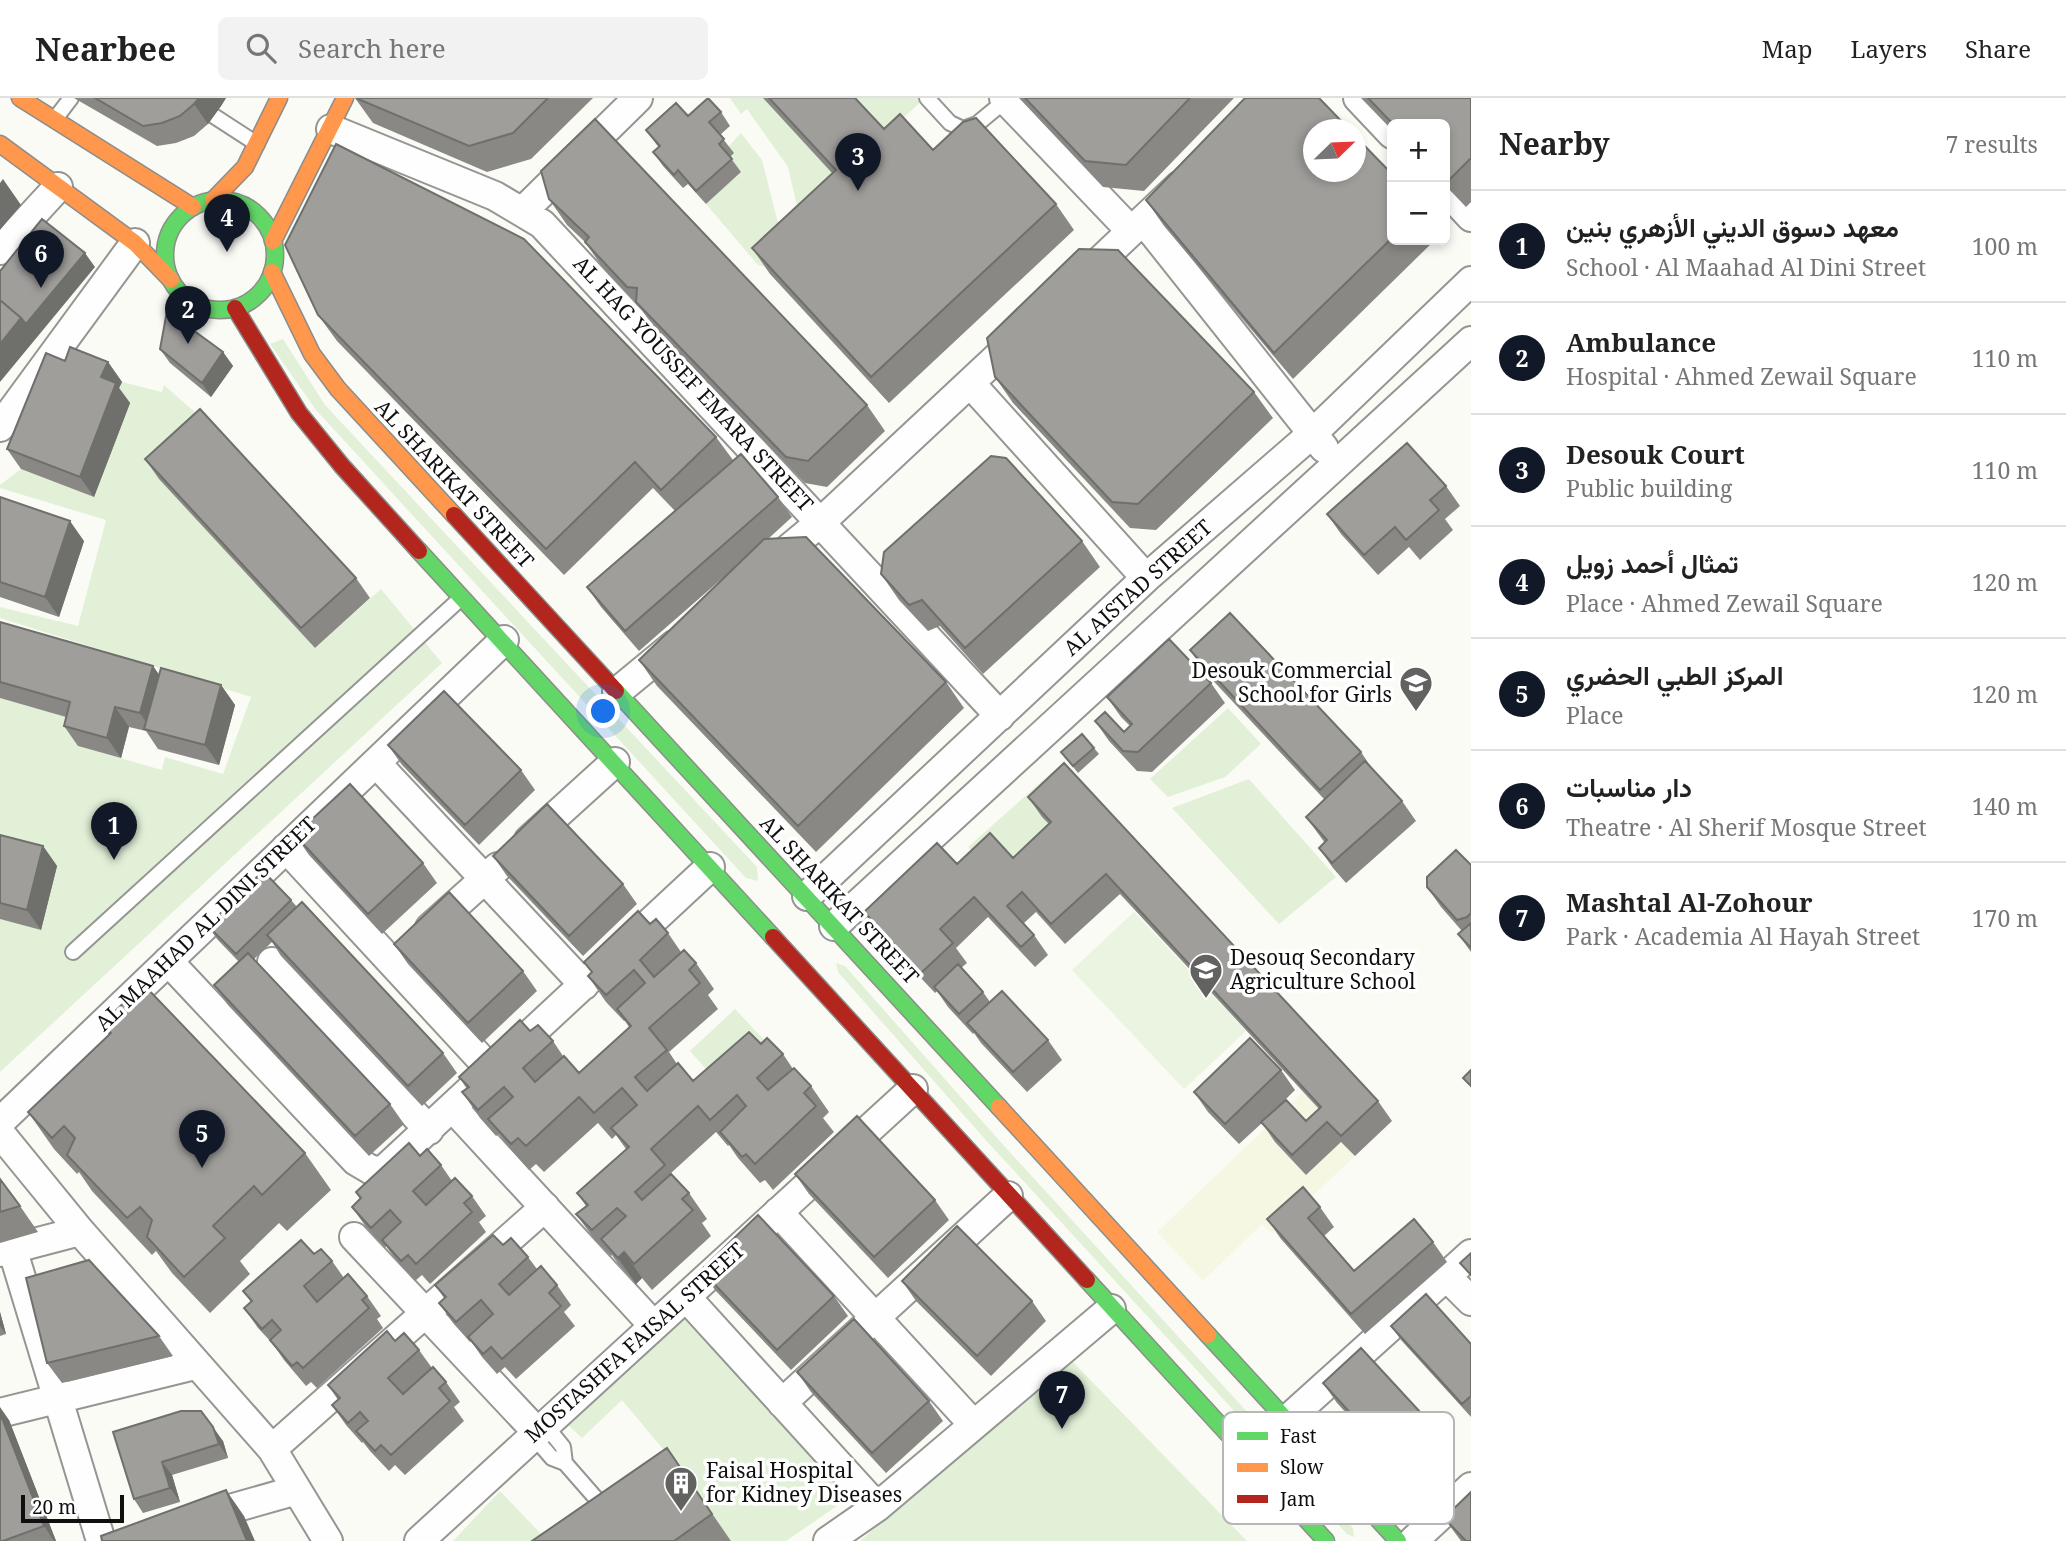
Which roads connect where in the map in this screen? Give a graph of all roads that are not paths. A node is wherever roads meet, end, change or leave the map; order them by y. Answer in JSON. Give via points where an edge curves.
{"nodes":[{"id":1,"x":20,"y":98,"type":"edge"},
{"id":2,"x":71,"y":98,"type":"edge"},
{"id":3,"x":186,"y":98,"type":"edge"},
{"id":4,"x":279,"y":98,"type":"edge"},
{"id":5,"x":345,"y":98,"type":"edge"},
{"id":6,"x":638,"y":98,"type":"edge"},
{"id":7,"x":928,"y":98,"type":"edge"},
{"id":8,"x":1358,"y":98,"type":"edge"},
{"id":9,"x":1004,"y":99,"type":"edge"},
{"id":10,"x":54,"y":120,"type":"junction"},
{"id":11,"x":331,"y":129,"type":"junction"},
{"id":12,"x":1387,"y":129,"type":"edge"},
{"id":13,"x":0,"y":144,"type":"edge"},
{"id":14,"x":259,"y":145,"type":"junction"},
{"id":15,"x":1203,"y":164,"type":"edge"},
{"id":16,"x":58,"y":187,"type":"junction"},
{"id":17,"x":1450,"y":194,"type":"edge"},
{"id":18,"x":213,"y":200,"type":"junction"},
{"id":19,"x":192,"y":207,"type":"junction"},
{"id":20,"x":523,"y":211,"type":"junction"},
{"id":21,"x":1471,"y":216,"type":"edge"},
{"id":22,"x":1137,"y":226,"type":"junction"},
{"id":23,"x":273,"y":241,"type":"junction"},
{"id":24,"x":135,"y":243,"type":"junction"},
{"id":25,"x":0,"y":250,"type":"edge"},
{"id":26,"x":272,"y":272,"type":"junction"},
{"id":27,"x":171,"y":280,"type":"junction"},
{"id":28,"x":1471,"y":281,"type":"edge"},
{"id":29,"x":235,"y":307,"type":"junction"},
{"id":30,"x":1471,"y":341,"type":"edge"},
{"id":31,"x":970,"y":383,"type":"junction"},
{"id":32,"x":0,"y":427,"type":"edge"},
{"id":33,"x":1313,"y":433,"type":"junction"},
{"id":34,"x":1338,"y":466,"type":"junction"},
{"id":35,"x":822,"y":521,"type":"junction"},
{"id":36,"x":1146,"y":578,"type":"junction"},
{"id":37,"x":750,"y":581,"type":"edge"},
{"id":38,"x":463,"y":596,"type":"junction"},
{"id":39,"x":699,"y":624,"type":"edge"},
{"id":40,"x":504,"y":640,"type":"junction"},
{"id":41,"x":617,"y":692,"type":"junction"},
{"id":42,"x":1000,"y":716,"type":"junction"},
{"id":43,"x":376,"y":762,"type":"junction"},
{"id":44,"x":615,"y":762,"type":"junction"},
{"id":45,"x":286,"y":848,"type":"junction"},
{"id":46,"x":710,"y":867,"type":"junction"},
{"id":47,"x":485,"y":879,"type":"junction"},
{"id":48,"x":807,"y":896,"type":"junction"},
{"id":49,"x":834,"y":926,"type":"junction"},
{"id":50,"x":73,"y":952,"type":"dead end"},
{"id":51,"x":168,"y":961,"type":"junction"},
{"id":52,"x":392,"y":962,"type":"junction"},
{"id":53,"x":254,"y":980,"type":"junction"},
{"id":54,"x":584,"y":985,"type":"junction"},
{"id":55,"x":492,"y":1071,"type":"junction"},
{"id":56,"x":913,"y":1089,"type":"junction"},
{"id":57,"x":453,"y":1108,"type":"junction"},
{"id":58,"x":0,"y":1122,"type":"edge"},
{"id":59,"x":429,"y":1130,"type":"junction"},
{"id":60,"x":0,"y":1133,"type":"edge"},
{"id":61,"x":1008,"y":1196,"type":"junction"},
{"id":62,"x":545,"y":1207,"type":"junction"},
{"id":63,"x":778,"y":1212,"type":"junction"},
{"id":64,"x":80,"y":1231,"type":"junction"},
{"id":65,"x":354,"y":1237,"type":"edge"},
{"id":66,"x":6,"y":1250,"type":"edge"},
{"id":67,"x":1471,"y":1254,"type":"edge"},
{"id":68,"x":1446,"y":1276,"type":"junction"},
{"id":69,"x":686,"y":1297,"type":"junction"},
{"id":70,"x":1471,"y":1301,"type":"edge"},
{"id":71,"x":1111,"y":1309,"type":"junction"},
{"id":72,"x":426,"y":1314,"type":"junction"},
{"id":73,"x":875,"y":1317,"type":"junction"},
{"id":74,"x":654,"y":1326,"type":"junction"},
{"id":75,"x":195,"y":1364,"type":"junction"},
{"id":76,"x":56,"y":1397,"type":"junction"},
{"id":77,"x":782,"y":1402,"type":"junction"},
{"id":78,"x":1280,"y":1412,"type":"edge"},
{"id":79,"x":1296,"y":1412,"type":"edge"},
{"id":80,"x":0,"y":1413,"type":"edge"},
{"id":81,"x":974,"y":1425,"type":"junction"},
{"id":82,"x":1223,"y":1430,"type":"edge"},
{"id":83,"x":538,"y":1431,"type":"junction"},
{"id":84,"x":272,"y":1449,"type":"junction"},
{"id":85,"x":1471,"y":1487,"type":"edge"},
{"id":86,"x":297,"y":1490,"type":"junction"},
{"id":87,"x":1454,"y":1503,"type":"edge"},
{"id":88,"x":877,"y":1507,"type":"junction"},
{"id":89,"x":613,"y":1518,"type":"edge"},
{"id":90,"x":179,"y":1523,"type":"edge"},
{"id":91,"x":1309,"y":1524,"type":"edge"},
{"id":92,"x":1382,"y":1524,"type":"edge"},
{"id":93,"x":1431,"y":1524,"type":"edge"},
{"id":94,"x":114,"y":1540,"type":"edge"},
{"id":95,"x":328,"y":1541,"type":"edge"},
{"id":96,"x":419,"y":1541,"type":"edge"},
{"id":97,"x":828,"y":1541,"type":"edge"},
{"id":98,"x":1325,"y":1541,"type":"edge"},
{"id":99,"x":1398,"y":1541,"type":"edge"},
{"id":100,"x":1413,"y":1541,"type":"edge"}],
"edges":[{"from":1,"to":10,"type":"main road"},
{"from":2,"to":10,"type":"lane"},
{"from":3,"to":14,"type":"lane"},
{"from":4,"to":14,"type":"main road"},
{"from":5,"to":11,"type":"main road"},
{"from":6,"to":20,"type":"street"},
{"from":7,"to":9,"type":"lane","via":[[950,123],[963,129],[977,124]]},
{"from":8,"to":12,"type":"street"},
{"from":9,"to":22,"type":"street"},
{"from":10,"to":19,"type":"main road"},
{"from":11,"to":20,"type":"street","name":"AL HAG YOUSSEF EMARA STREET"},
{"from":11,"to":23,"type":"main road"},
{"from":13,"to":16,"type":"main road"},
{"from":14,"to":18,"type":"main road","via":[[238,179]]},
{"from":15,"to":22,"type":"street"},
{"from":16,"to":24,"type":"main road"},
{"from":16,"to":25,"type":"street"},
{"from":17,"to":21,"type":"street"},
{"from":18,"to":19,"type":"main road"},
{"from":18,"to":23,"type":"main road","via":[[233,201],[251,209],[265,223]]},
{"from":19,"to":27,"type":"main road","via":[[176,220],[167,239],[165,260]]},
{"from":20,"to":35,"type":"street","name":"AL HAG YOUSSEF EMARA STREET","via":[[558,239]]},
{"from":22,"to":31,"type":"street"},
{"from":22,"to":33,"type":"street"},
{"from":23,"to":26,"type":"main road"},
{"from":24,"to":27,"type":"main road"},
{"from":24,"to":32,"type":"street"},
{"from":26,"to":29,"type":"main road","via":[[264,288]]},
{"from":26,"to":41,"type":"main road","name":"AL SHARIKAT STREET","via":[[312,354],[338,389]]},
{"from":27,"to":29,"type":"main road","via":[[198,306],[216,310]]},
{"from":28,"to":33,"type":"street","name":"AL AISTAD STREET"},
{"from":29,"to":38,"type":"main road","via":[[299,413]]},
{"from":30,"to":34,"type":"street","name":"AL AISTAD STREET"},
{"from":31,"to":35,"type":"street"},
{"from":31,"to":36,"type":"street"},
{"from":33,"to":34,"type":"street"},
{"from":33,"to":36,"type":"street","name":"AL AISTAD STREET"},
{"from":34,"to":49,"type":"street","name":"AL AISTAD STREET"},
{"from":35,"to":37,"type":"street"},
{"from":35,"to":42,"type":"street","name":"AL HAG YOUSSEF EMARA STREET"},
{"from":36,"to":42,"type":"street","name":"AL AISTAD STREET"},
{"from":38,"to":40,"type":"main road"},
{"from":38,"to":50,"type":"lane"},
{"from":39,"to":41,"type":"street"},
{"from":40,"to":43,"type":"street","name":"AL MAAHAD AL DINI STREET"},
{"from":40,"to":44,"type":"main road"},
{"from":41,"to":48,"type":"main road","name":"AL SHARIKAT STREET"},
{"from":42,"to":48,"type":"street","name":"AL AISTAD STREET"},
{"from":43,"to":45,"type":"street","name":"AL MAAHAD AL DINI STREET"},
{"from":43,"to":47,"type":"street"},
{"from":44,"to":46,"type":"main road"},
{"from":44,"to":47,"type":"street"},
{"from":45,"to":51,"type":"street","name":"AL MAAHAD AL DINI STREET"},
{"from":45,"to":52,"type":"street","via":[[326,909]]},
{"from":46,"to":54,"type":"street"},
{"from":46,"to":56,"type":"main road"},
{"from":47,"to":52,"type":"street"},
{"from":47,"to":54,"type":"street"},
{"from":48,"to":49,"type":"main road","name":"AL SHARIKAT STREET"},
{"from":49,"to":78,"type":"main road","name":"AL SHARIKAT STREET"},
{"from":51,"to":53,"type":"street"},
{"from":51,"to":58,"type":"street","name":"AL MAAHAD AL DINI STREET"},
{"from":52,"to":55,"type":"street"},
{"from":53,"to":59,"type":"street"},
{"from":53,"to":59,"type":"street","via":[[364,1167],[384,1170]]},
{"from":54,"to":55,"type":"street"},
{"from":55,"to":57,"type":"street"},
{"from":56,"to":61,"type":"main road"},
{"from":56,"to":63,"type":"street","name":"MOSTASHFA FAISAL STREET"},
{"from":57,"to":59,"type":"street"},
{"from":57,"to":62,"type":"street"},
{"from":60,"to":64,"type":"street"},
{"from":61,"to":71,"type":"main road"},
{"from":61,"to":73,"type":"street"},
{"from":62,"to":72,"type":"street"},
{"from":62,"to":74,"type":"street"},
{"from":63,"to":69,"type":"street","name":"MOSTASHFA FAISAL STREET"},
{"from":63,"to":73,"type":"street"},
{"from":64,"to":66,"type":"street"},
{"from":64,"to":75,"type":"street"},
{"from":65,"to":72,"type":"street"},
{"from":66,"to":76,"type":"street"},
{"from":67,"to":68,"type":"street"},
{"from":68,"to":70,"type":"street"},
{"from":68,"to":79,"type":"street"},
{"from":69,"to":74,"type":"street","name":"MOSTASHFA FAISAL STREET"},
{"from":69,"to":77,"type":"street"},
{"from":71,"to":81,"type":"street"},
{"from":71,"to":82,"type":"main road"},
{"from":72,"to":83,"type":"street"},
{"from":72,"to":84,"type":"street"},
{"from":73,"to":77,"type":"street"},
{"from":73,"to":81,"type":"street"},
{"from":74,"to":83,"type":"street","name":"MOSTASHFA FAISAL STREET"},
{"from":75,"to":76,"type":"street"},
{"from":75,"to":84,"type":"street"},
{"from":76,"to":80,"type":"street"},
{"from":76,"to":94,"type":"street"},
{"from":77,"to":88,"type":"street"},
{"from":81,"to":88,"type":"street"},
{"from":83,"to":89,"type":"lane","via":[[563,1447],[565,1463]]},
{"from":83,"to":96,"type":"street","name":"MOSTASHFA FAISAL STREET"},
{"from":84,"to":86,"type":"street"},
{"from":85,"to":87,"type":"street"},
{"from":86,"to":90,"type":"street"},
{"from":86,"to":95,"type":"street"},
{"from":88,"to":97,"type":"street"},
{"from":91,"to":98,"type":"main road"},
{"from":92,"to":99,"type":"main road","name":"AL SHARIKAT STREET"},
{"from":93,"to":100,"type":"street"}]}
